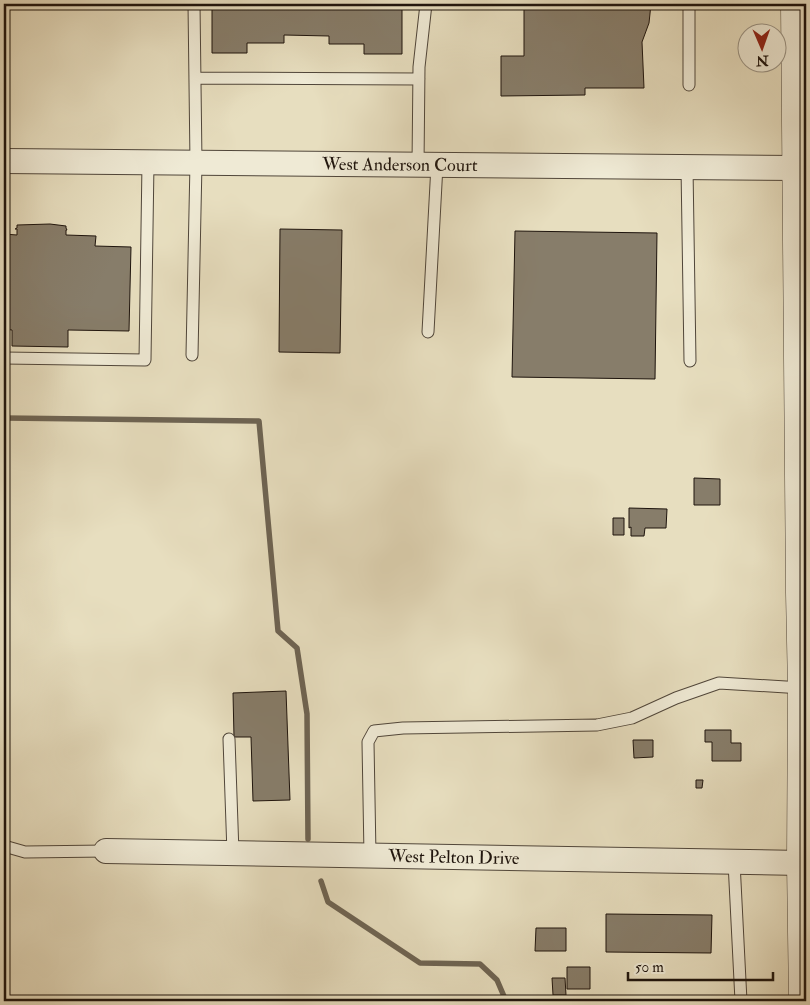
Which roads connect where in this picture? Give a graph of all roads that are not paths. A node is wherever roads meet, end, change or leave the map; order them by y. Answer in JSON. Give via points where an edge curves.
{"nodes":[{"id":1,"x":194,"y":4,"type":"edge"},
{"id":2,"x":426,"y":4,"type":"edge"},
{"id":3,"x":689,"y":4,"type":"edge"},
{"id":4,"x":795,"y":4,"type":"edge"},
{"id":5,"x":195,"y":78,"type":"junction"},
{"id":6,"x":419,"y":79,"type":"junction"},
{"id":7,"x":690,"y":85,"type":"dead end"},
{"id":8,"x":4,"y":161,"type":"edge"},
{"id":9,"x":148,"y":163,"type":"junction"},
{"id":10,"x":196,"y":163,"type":"junction"},
{"id":11,"x":428,"y":165,"type":"junction"},
{"id":12,"x":687,"y":167,"type":"junction"},
{"id":13,"x":797,"y":168,"type":"junction"},
{"id":14,"x":802,"y":199,"type":"edge"},
{"id":15,"x":802,"y":300,"type":"edge"},
{"id":16,"x":428,"y":332,"type":"dead end"},
{"id":17,"x":192,"y":355,"type":"dead end"},
{"id":18,"x":4,"y":358,"type":"edge"},
{"id":19,"x":690,"y":361,"type":"dead end"},
{"id":20,"x":803,"y":542,"type":"edge"},
{"id":21,"x":802,"y":688,"type":"junction"},
{"id":22,"x":229,"y":739,"type":"dead end"},
{"id":23,"x":4,"y":846,"type":"edge"},
{"id":24,"x":106,"y":851,"type":"joint"},
{"id":25,"x":232,"y":853,"type":"junction"},
{"id":26,"x":370,"y":855,"type":"junction"},
{"id":27,"x":734,"y":862,"type":"junction"},
{"id":28,"x":801,"y":863,"type":"junction"},
{"id":29,"x":804,"y":995,"type":"edge"},
{"id":30,"x":740,"y":1001,"type":"edge"}],
"edges":[{"from":1,"to":5,"type":"lane"},
{"from":2,"to":6,"type":"lane"},
{"from":3,"to":7,"type":"lane"},
{"from":4,"to":13,"type":"street"},
{"from":5,"to":6,"type":"lane"},
{"from":5,"to":10,"type":"lane"},
{"from":6,"to":11,"type":"lane"},
{"from":8,"to":9,"type":"street","name":"West Anderson Court"},
{"from":9,"to":10,"type":"street","name":"West Anderson Court"},
{"from":9,"to":18,"type":"lane","via":[[145,360]]},
{"from":10,"to":11,"type":"street","name":"West Anderson Court"},
{"from":10,"to":17,"type":"lane"},
{"from":11,"to":12,"type":"street","name":"West Anderson Court"},
{"from":11,"to":16,"type":"lane"},
{"from":12,"to":13,"type":"street","name":"West Anderson Court"},
{"from":12,"to":19,"type":"lane"},
{"from":13,"to":14,"type":"street"},
{"from":14,"to":15,"type":"street"},
{"from":15,"to":20,"type":"street"},
{"from":20,"to":21,"type":"street"},
{"from":21,"to":26,"type":"lane","via":[[719,683],[632,718],[597,725],[374,731],[368,742]]},
{"from":21,"to":28,"type":"street"},
{"from":22,"to":25,"type":"lane"},
{"from":23,"to":24,"type":"lane","via":[[25,852]]},
{"from":24,"to":25,"type":"street","name":"West Pelton Drive"},
{"from":25,"to":26,"type":"street","name":"West Pelton Drive"},
{"from":26,"to":27,"type":"street","name":"West Pelton Drive"},
{"from":27,"to":28,"type":"street","name":"West Pelton Drive"},
{"from":27,"to":30,"type":"lane"},
{"from":28,"to":29,"type":"street"}]}
